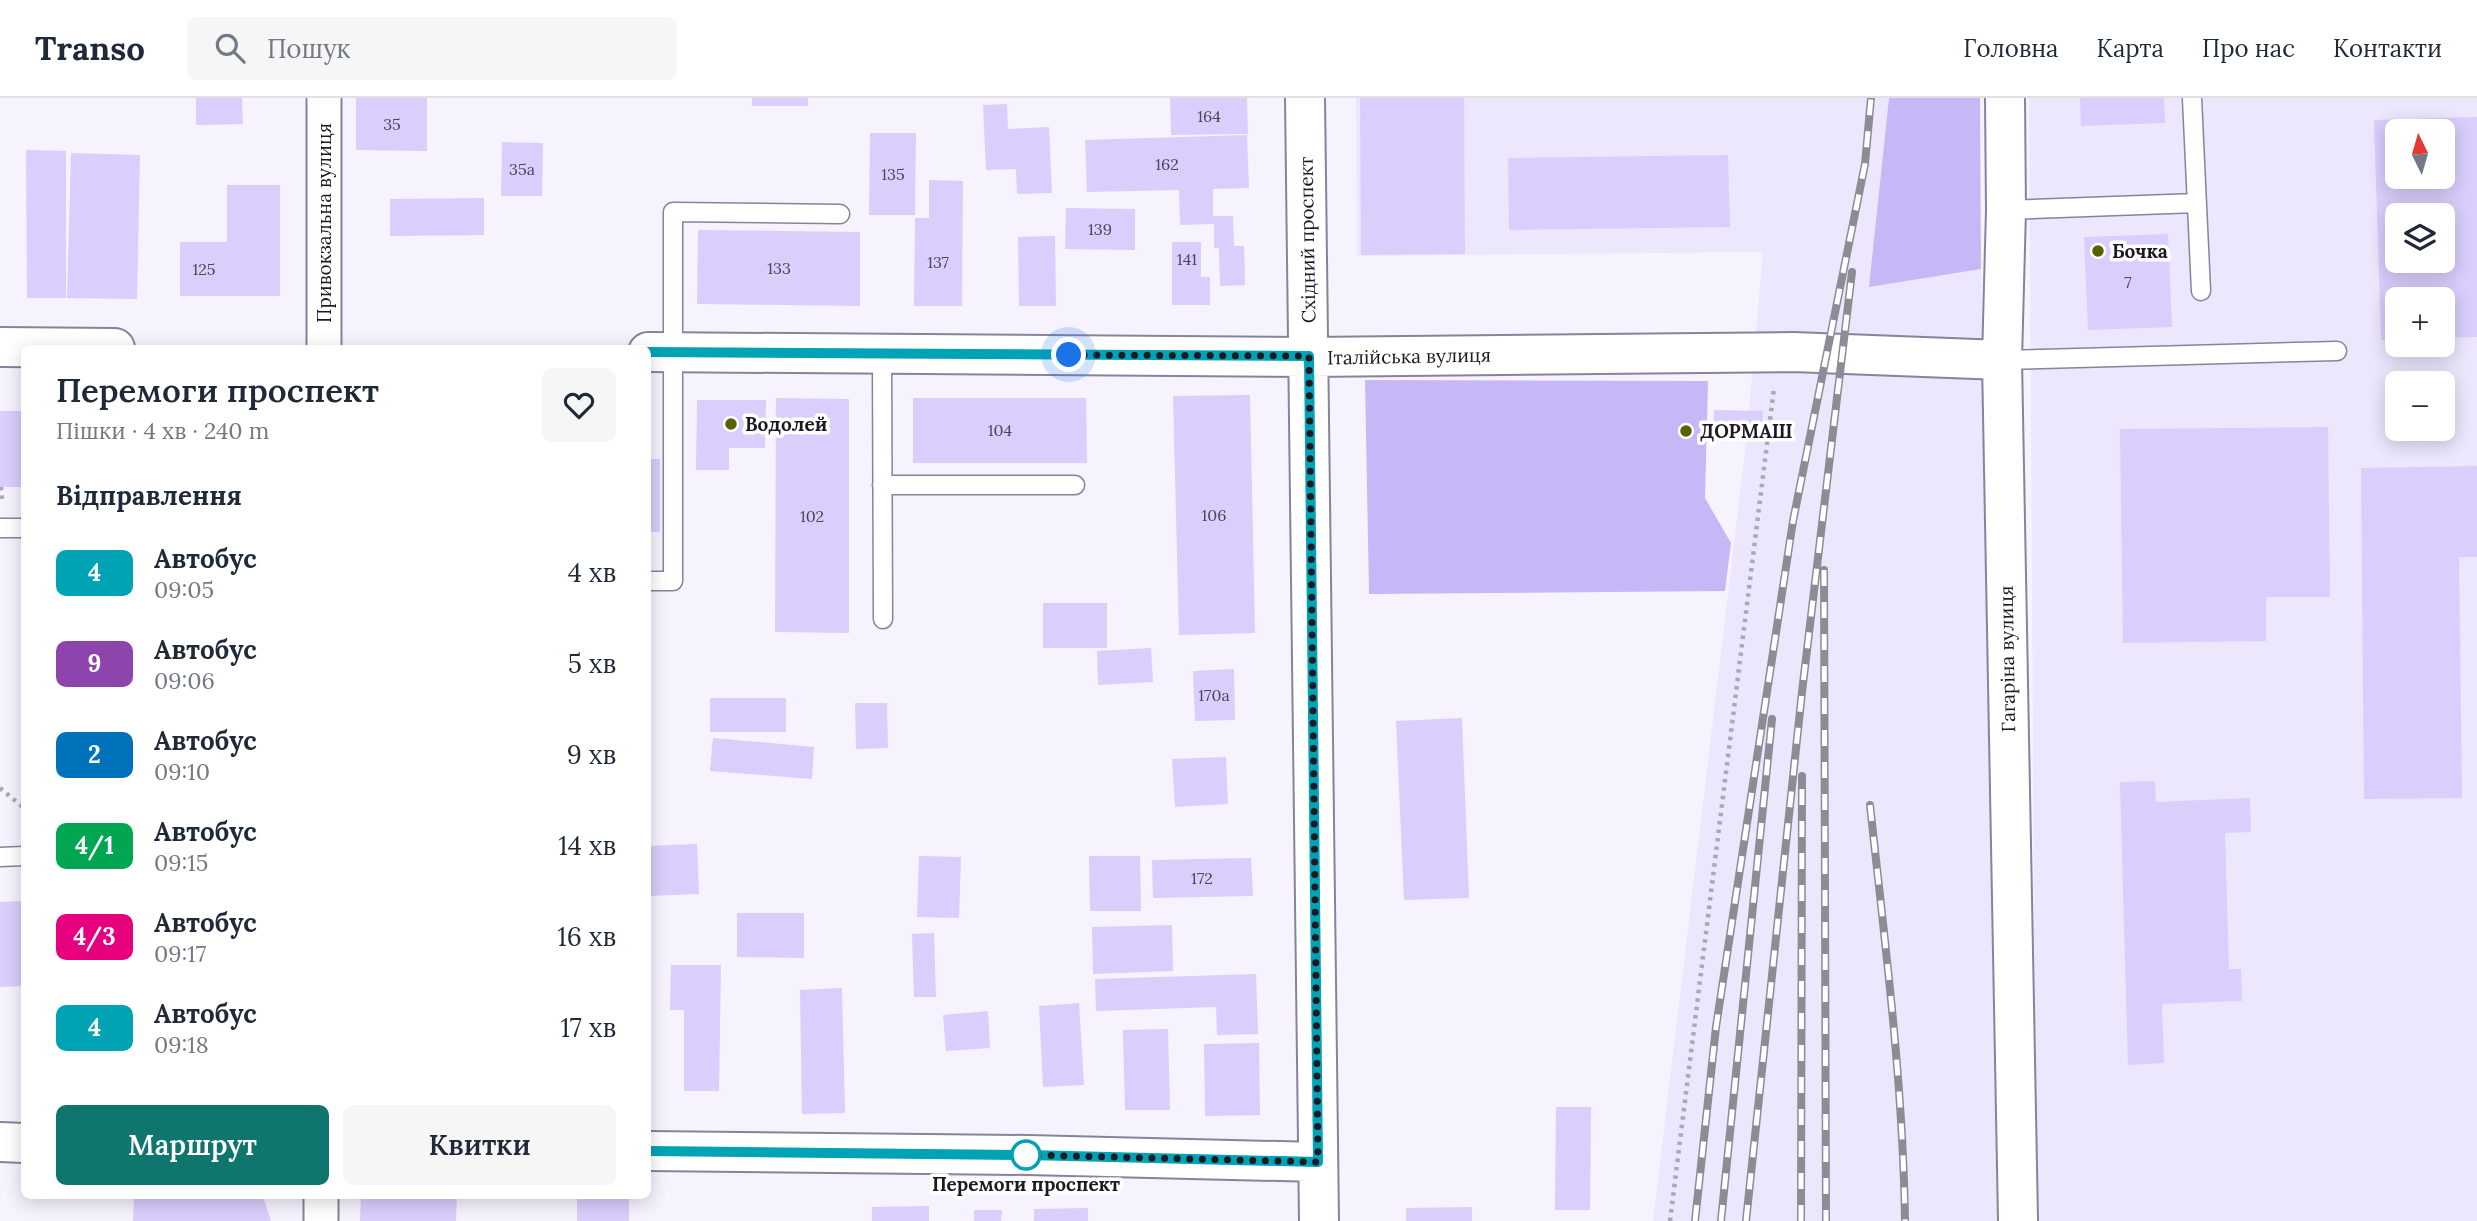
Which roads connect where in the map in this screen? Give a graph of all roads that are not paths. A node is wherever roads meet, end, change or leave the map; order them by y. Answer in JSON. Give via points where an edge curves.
{"nodes":[{"id":1,"x":324,"y":98,"type":"edge"},
{"id":2,"x":1305,"y":98,"type":"edge"},
{"id":3,"x":2005,"y":98,"type":"edge"},
{"id":4,"x":2192,"y":98,"type":"edge"},
{"id":5,"x":2197,"y":203,"type":"junction"},
{"id":6,"x":2006,"y":210,"type":"junction"},
{"id":7,"x":840,"y":214,"type":"dead end"},
{"id":8,"x":2201,"y":291,"type":"dead end"},
{"id":9,"x":324,"y":345,"type":"edge"},
{"id":10,"x":0,"y":347,"type":"edge"},
{"id":11,"x":21,"y":347,"type":"edge"},
{"id":12,"x":2337,"y":351,"type":"dead end"},
{"id":13,"x":661,"y":352,"type":"edge"},
{"id":14,"x":882,"y":354,"type":"junction"},
{"id":15,"x":1309,"y":356,"type":"junction"},
{"id":16,"x":2002,"y":360,"type":"junction"},
{"id":17,"x":882,"y":485,"type":"junction"},
{"id":18,"x":1075,"y":485,"type":"dead end"},
{"id":19,"x":0,"y":528,"type":"edge"},
{"id":20,"x":21,"y":528,"type":"edge"},
{"id":21,"x":651,"y":581,"type":"edge"},
{"id":22,"x":883,"y":619,"type":"dead end"},
{"id":23,"x":21,"y":856,"type":"edge"},
{"id":24,"x":0,"y":857,"type":"edge"},
{"id":25,"x":0,"y":1142,"type":"edge"},
{"id":26,"x":21,"y":1143,"type":"edge"},
{"id":27,"x":651,"y":1151,"type":"edge"},
{"id":28,"x":1318,"y":1162,"type":"junction"},
{"id":29,"x":321,"y":1199,"type":"edge"},
{"id":30,"x":321,"y":1221,"type":"edge"},
{"id":31,"x":1319,"y":1221,"type":"edge"},
{"id":32,"x":2018,"y":1221,"type":"edge"}],
"edges":[{"from":1,"to":9,"type":"street","name":"Привокзальна вулиця"},
{"from":2,"to":15,"type":"street","name":"Східний проспект"},
{"from":3,"to":6,"type":"street","name":"Гагаріна вулиця"},
{"from":4,"to":5,"type":"lane"},
{"from":5,"to":6,"type":"lane"},
{"from":5,"to":8,"type":"lane"},
{"from":6,"to":16,"type":"street","name":"Гагаріна вулиця"},
{"from":7,"to":13,"type":"lane","via":[[673,212]]},
{"from":10,"to":11,"type":"street"},
{"from":12,"to":16,"type":"lane"},
{"from":13,"to":14,"type":"street","name":"Італійська вулиця"},
{"from":13,"to":21,"type":"lane","via":[[673,581]]},
{"from":14,"to":15,"type":"street","name":"Італійська вулиця"},
{"from":14,"to":17,"type":"lane"},
{"from":15,"to":16,"type":"street","name":"Італійська вулиця","via":[[1778,352]]},
{"from":15,"to":28,"type":"street","name":"Східний проспект"},
{"from":16,"to":32,"type":"street","name":"Гагаріна вулиця"},
{"from":17,"to":18,"type":"lane"},
{"from":17,"to":22,"type":"lane"},
{"from":19,"to":20,"type":"lane"},
{"from":23,"to":24,"type":"lane"},
{"from":25,"to":26,"type":"street"},
{"from":27,"to":28,"type":"street"},
{"from":28,"to":31,"type":"street","name":"Східний проспект"},
{"from":29,"to":30,"type":"street"}]}
